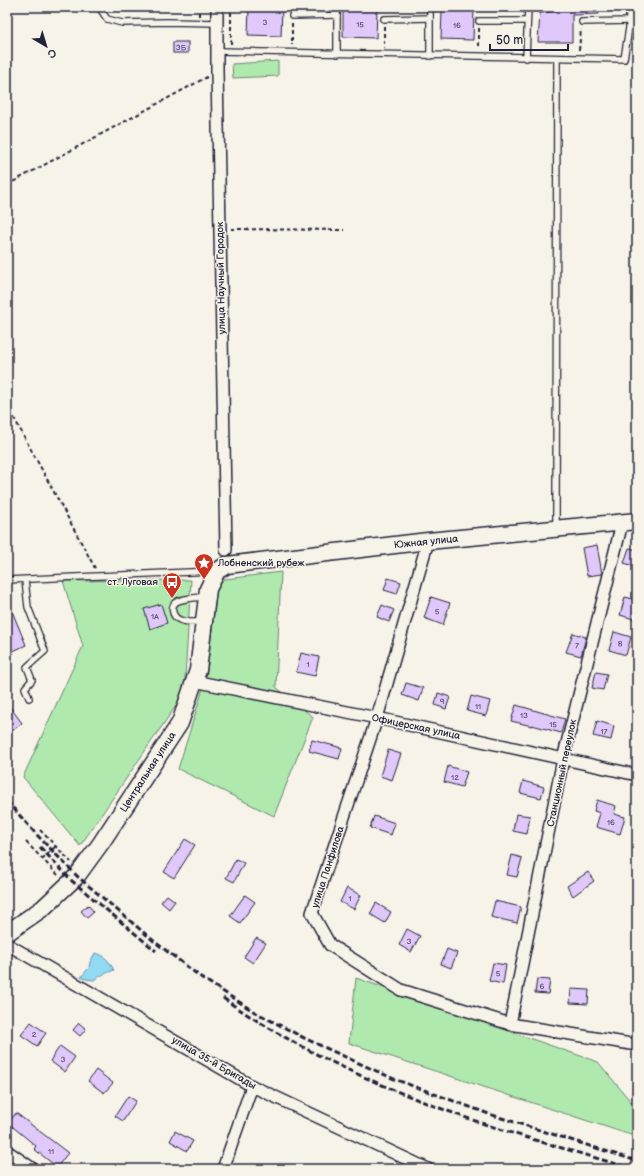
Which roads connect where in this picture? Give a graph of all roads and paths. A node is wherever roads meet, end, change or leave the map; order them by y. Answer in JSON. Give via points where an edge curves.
{"nodes":[{"id":1,"x":99,"y":7,"type":"edge"},
{"id":2,"x":217,"y":7,"type":"edge"},
{"id":3,"x":231,"y":7,"type":"edge"},
{"id":4,"x":337,"y":7,"type":"edge"},
{"id":5,"x":430,"y":7,"type":"edge"},
{"id":6,"x":528,"y":7,"type":"edge"},
{"id":7,"x":629,"y":7,"type":"edge"},
{"id":8,"x":292,"y":16,"type":"joint"},
{"id":9,"x":337,"y":16,"type":"junction"},
{"id":10,"x":430,"y":18,"type":"junction"},
{"id":11,"x":384,"y":19,"type":"joint"},
{"id":12,"x":479,"y":21,"type":"joint"},
{"id":13,"x":527,"y":21,"type":"junction"},
{"id":14,"x":629,"y":21,"type":"junction"},
{"id":15,"x":582,"y":22,"type":"joint"},
{"id":16,"x":217,"y":23,"type":"junction"},
{"id":17,"x":217,"y":52,"type":"junction"},
{"id":18,"x":231,"y":52,"type":"junction"},
{"id":19,"x":292,"y":53,"type":"junction"},
{"id":20,"x":337,"y":54,"type":"junction"},
{"id":21,"x":384,"y":55,"type":"junction"},
{"id":22,"x":430,"y":56,"type":"junction"},
{"id":23,"x":479,"y":57,"type":"junction"},
{"id":24,"x":526,"y":58,"type":"junction"},
{"id":25,"x":557,"y":59,"type":"junction"},
{"id":26,"x":579,"y":59,"type":"junction"},
{"id":27,"x":217,"y":71,"type":"junction"},
{"id":28,"x":7,"y":185,"type":"edge"},
{"id":29,"x":220,"y":229,"type":"junction"},
{"id":30,"x":344,"y":230,"type":"dead end"},
{"id":31,"x":7,"y":405,"type":"edge"},
{"id":32,"x":629,"y":522,"type":"edge"},
{"id":33,"x":556,"y":529,"type":"junction"},
{"id":34,"x":428,"y":541,"type":"junction"},
{"id":35,"x":226,"y":550,"type":"dead end"},
{"id":36,"x":217,"y":571,"type":"junction"},
{"id":37,"x":100,"y":576,"type":"junction"},
{"id":38,"x":7,"y":580,"type":"edge"},
{"id":39,"x":25,"y":580,"type":"junction"},
{"id":40,"x":207,"y":596,"type":"junction"},
{"id":41,"x":204,"y":622,"type":"junction"},
{"id":42,"x":194,"y":681,"type":"junction"},
{"id":43,"x":29,"y":698,"type":"dead end"},
{"id":44,"x":377,"y":718,"type":"junction"},
{"id":45,"x":563,"y":759,"type":"junction"},
{"id":46,"x":637,"y":775,"type":"edge"},
{"id":47,"x":40,"y":830,"type":"dead end"},
{"id":48,"x":26,"y":842,"type":"dead end"},
{"id":49,"x":56,"y":846,"type":"junction"},
{"id":50,"x":42,"y":859,"type":"junction"},
{"id":51,"x":80,"y":871,"type":"junction"},
{"id":52,"x":68,"y":885,"type":"junction"},
{"id":53,"x":7,"y":933,"type":"edge"},
{"id":54,"x":7,"y":944,"type":"edge"},
{"id":55,"x":510,"y":1024,"type":"junction"},
{"id":56,"x":637,"y":1045,"type":"edge"},
{"id":57,"x":252,"y":1086,"type":"junction"},
{"id":58,"x":8,"y":1155,"type":"edge"},
{"id":59,"x":34,"y":1169,"type":"edge"},
{"id":60,"x":223,"y":1169,"type":"edge"},
{"id":61,"x":428,"y":1169,"type":"edge"}],
"edges":[{"from":1,"to":16,"type":"lane","via":[[107,19],[122,23]]},
{"from":2,"to":16,"type":"street","name":"улица Научный Городок"},
{"from":3,"to":18,"type":"path"},
{"from":4,"to":9,"type":"lane"},
{"from":5,"to":10,"type":"lane"},
{"from":6,"to":13,"type":"lane"},
{"from":7,"to":14,"type":"lane"},
{"from":8,"to":9,"type":"lane"},
{"from":8,"to":19,"type":"path"},
{"from":9,"to":20,"type":"lane"},
{"from":10,"to":11,"type":"lane"},
{"from":10,"to":22,"type":"lane"},
{"from":11,"to":21,"type":"path"},
{"from":12,"to":13,"type":"lane"},
{"from":12,"to":23,"type":"path"},
{"from":13,"to":24,"type":"lane"},
{"from":14,"to":15,"type":"lane"},
{"from":14,"to":26,"type":"lane","via":[[624,60]]},
{"from":15,"to":26,"type":"path"},
{"from":16,"to":17,"type":"street","name":"улица Научный Городок"},
{"from":17,"to":18,"type":"lane"},
{"from":17,"to":27,"type":"street","name":"улица Научный Городок"},
{"from":18,"to":19,"type":"lane"},
{"from":19,"to":20,"type":"lane"},
{"from":20,"to":21,"type":"lane"},
{"from":21,"to":22,"type":"lane"},
{"from":22,"to":23,"type":"lane"},
{"from":23,"to":24,"type":"lane"},
{"from":24,"to":25,"type":"lane"},
{"from":25,"to":26,"type":"lane"},
{"from":25,"to":33,"type":"lane"},
{"from":27,"to":28,"type":"path"},
{"from":27,"to":29,"type":"street","name":"улица Научный Городок"},
{"from":29,"to":30,"type":"path"},
{"from":29,"to":35,"type":"street","name":"улица Научный Городок"},
{"from":31,"to":37,"type":"path"},
{"from":32,"to":33,"type":"street","name":"Южная улица"},
{"from":32,"to":45,"type":"street","name":"Станционный переулок"},
{"from":33,"to":34,"type":"street","name":"Южная улица"},
{"from":34,"to":36,"type":"street","name":"Южная улица","via":[[227,565]]},
{"from":34,"to":44,"type":"street","name":"улица Панфилова"},
{"from":36,"to":37,"type":"lane"},
{"from":36,"to":40,"type":"street","name":"Центральная улица"},
{"from":37,"to":39,"type":"lane"},
{"from":38,"to":39,"type":"lane"},
{"from":39,"to":43,"type":"lane","via":[[28,607],[45,651],[27,667],[32,680],[25,688]]},
{"from":40,"to":41,"type":"street","name":"Центральная улица"},
{"from":40,"to":41,"type":"lane","via":[[178,601],[172,609],[181,621]]},
{"from":41,"to":42,"type":"street","name":"Центральная улица","via":[[198,670]]},
{"from":42,"to":44,"type":"street","name":"Офицерская улица"},
{"from":42,"to":51,"type":"street","name":"Центральная улица","via":[[180,723],[102,843]]},
{"from":44,"to":45,"type":"street","name":"Офицерская улица"},
{"from":44,"to":55,"type":"street","name":"улица Панфилова","via":[[312,913],[330,945],[401,990]]},
{"from":45,"to":46,"type":"street","name":"Офицерская улица"},
{"from":45,"to":55,"type":"street","name":"Станционный переулок"},
{"from":47,"to":49,"type":"path"},
{"from":48,"to":50,"type":"path"},
{"from":49,"to":50,"type":"path"},
{"from":49,"to":51,"type":"path"},
{"from":50,"to":52,"type":"path"},
{"from":51,"to":52,"type":"street","name":"Центральная улица"},
{"from":52,"to":53,"type":"street","name":"Центральная улица","via":[[43,908]]},
{"from":54,"to":57,"type":"street","name":"улица 35-й Бригады"},
{"from":55,"to":56,"type":"street","name":"улица Панфилова"},
{"from":57,"to":60,"type":"street"},
{"from":57,"to":61,"type":"street","name":"улица 35-й Бригады"},
{"from":58,"to":59,"type":"street"}]}
